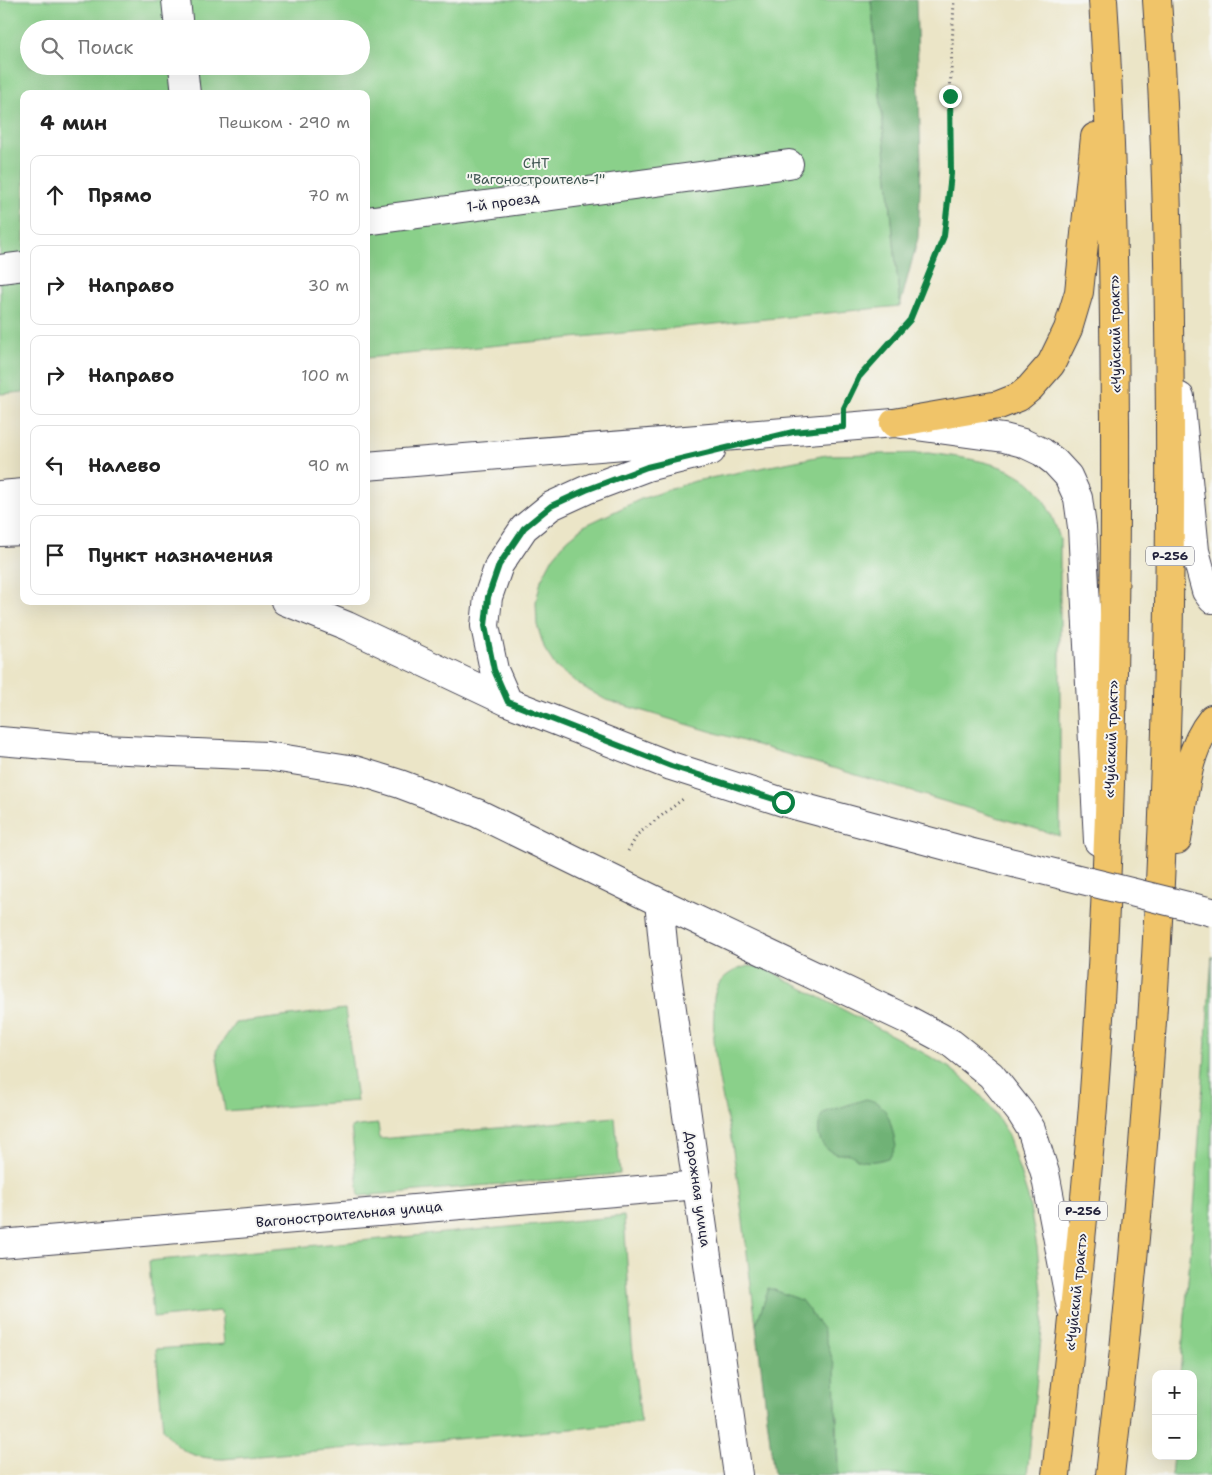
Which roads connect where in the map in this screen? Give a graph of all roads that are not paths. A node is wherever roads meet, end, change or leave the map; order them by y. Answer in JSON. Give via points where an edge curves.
{"nodes":[{"id":1,"x":176,"y":0,"type":"edge"},
{"id":2,"x":1103,"y":0,"type":"edge"},
{"id":3,"x":1158,"y":0,"type":"edge"},
{"id":4,"x":178,"y":20,"type":"edge"},
{"id":5,"x":1106,"y":41,"type":"junction"},
{"id":6,"x":184,"y":75,"type":"edge"},
{"id":7,"x":186,"y":90,"type":"edge"},
{"id":8,"x":788,"y":164,"type":"dead end"},
{"id":9,"x":370,"y":220,"type":"edge"},
{"id":10,"x":20,"y":266,"type":"edge"},
{"id":11,"x":0,"y":269,"type":"edge"},
{"id":12,"x":1169,"y":282,"type":"junction"},
{"id":13,"x":894,"y":423,"type":"junction"},
{"id":14,"x":793,"y":432,"type":"junction"},
{"id":15,"x":370,"y":466,"type":"edge"},
{"id":16,"x":20,"y":493,"type":"edge"},
{"id":17,"x":0,"y":495,"type":"edge"},
{"id":18,"x":0,"y":510,"type":"edge"},
{"id":19,"x":20,"y":515,"type":"edge"},
{"id":20,"x":20,"y":531,"type":"edge"},
{"id":21,"x":0,"y":532,"type":"edge"},
{"id":22,"x":1212,"y":599,"type":"edge"},
{"id":23,"x":296,"y":605,"type":"edge"},
{"id":24,"x":508,"y":702,"type":"junction"},
{"id":25,"x":1212,"y":719,"type":"edge"},
{"id":26,"x":0,"y":741,"type":"edge"},
{"id":27,"x":659,"y":902,"type":"junction"},
{"id":28,"x":1212,"y":912,"type":"edge"},
{"id":29,"x":1103,"y":947,"type":"junction"},
{"id":30,"x":1157,"y":950,"type":"junction"},
{"id":31,"x":698,"y":1185,"type":"junction"},
{"id":32,"x":0,"y":1244,"type":"edge"},
{"id":33,"x":1074,"y":1322,"type":"junction"},
{"id":34,"x":738,"y":1475,"type":"edge"},
{"id":35,"x":1056,"y":1475,"type":"edge"},
{"id":36,"x":1110,"y":1475,"type":"edge"}],
"edges":[{"from":1,"to":4,"type":"street"},
{"from":2,"to":5,"type":"highway","name":"«Чуйский тракт»","number":"Р-256"},
{"from":3,"to":12,"type":"highway","number":"Р-256"},
{"from":5,"to":13,"type":"highway","via":[[1078,292],[1060,348],[1042,375],[1019,397],[999,405]]},
{"from":5,"to":29,"type":"highway","name":"«Чуйский тракт»","number":"Р-256","via":[[1114,283],[1116,556]]},
{"from":6,"to":7,"type":"street"},
{"from":8,"to":9,"type":"street","name":"1-й проезд"},
{"from":10,"to":11,"type":"street"},
{"from":12,"to":22,"type":"street","via":[[1195,551],[1206,591]]},
{"from":12,"to":30,"type":"highway","number":"Р-256","via":[[1167,732]]},
{"from":13,"to":14,"type":"street"},
{"from":13,"to":29,"type":"street","via":[[1023,443],[1055,462],[1068,476],[1078,498]]},
{"from":14,"to":15,"type":"street"},
{"from":14,"to":24,"type":"street","via":[[647,467],[551,506],[524,528],[499,565],[488,597],[485,626],[494,670]]},
{"from":16,"to":17,"type":"street"},
{"from":18,"to":19,"type":"street"},
{"from":20,"to":21,"type":"street"},
{"from":23,"to":24,"type":"street"},
{"from":24,"to":28,"type":"street","bridge":true,"via":[[671,766],[783,802]]},
{"from":25,"to":30,"type":"highway","via":[[1203,730],[1191,760]]},
{"from":26,"to":27,"type":"street","via":[[80,748],[267,756],[356,770],[477,813]]},
{"from":27,"to":31,"type":"street","name":"Дорожная улица"},
{"from":27,"to":33,"type":"street","via":[[908,1020],[951,1043],[991,1075],[1031,1129],[1045,1173]]},
{"from":29,"to":33,"type":"highway","name":"«Чуйский тракт»","number":"Р-256"},
{"from":30,"to":36,"type":"highway","number":"Р-256","via":[[1128,1328]]},
{"from":31,"to":32,"type":"street","name":"Вагоностроительная улица"},
{"from":31,"to":34,"type":"street","name":"Дорожная улица"},
{"from":33,"to":35,"type":"highway","name":"«Чуйский тракт»","number":"Р-256"}]}
